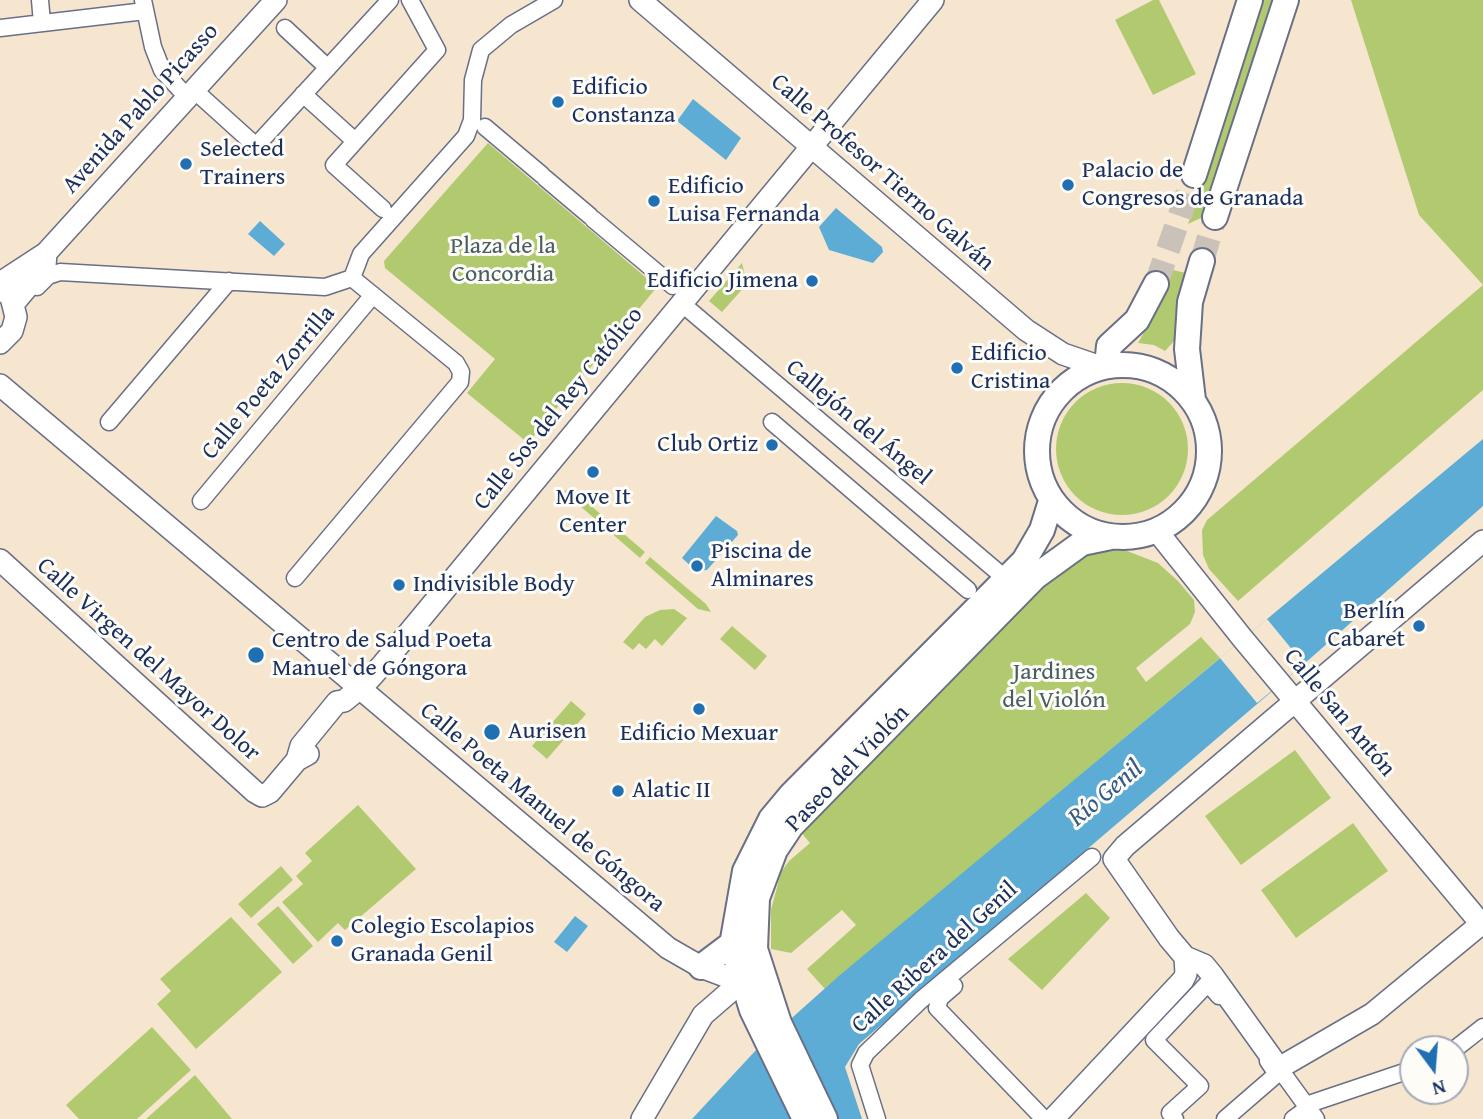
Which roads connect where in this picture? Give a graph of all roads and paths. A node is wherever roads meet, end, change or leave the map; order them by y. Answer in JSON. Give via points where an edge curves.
{"nodes":[{"id":1,"x":40,"y":0,"type":"edge"},
{"id":2,"x":276,"y":0,"type":"edge"},
{"id":3,"x":390,"y":0,"type":"edge"},
{"id":4,"x":410,"y":0,"type":"edge"},
{"id":5,"x":554,"y":0,"type":"edge"},
{"id":6,"x":640,"y":0,"type":"edge"},
{"id":7,"x":933,"y":0,"type":"edge"},
{"id":8,"x":1250,"y":0,"type":"edge"},
{"id":9,"x":1286,"y":0,"type":"edge"},
{"id":10,"x":144,"y":6,"type":"edge"},
{"id":11,"x":42,"y":23,"type":"junction"},
{"id":12,"x":0,"y":28,"type":"edge"},
{"id":13,"x":285,"y":28,"type":"dead end"},
{"id":14,"x":328,"y":68,"type":"junction"},
{"id":15,"x":191,"y":93,"type":"junction"},
{"id":16,"x":303,"y":94,"type":"junction"},
{"id":17,"x":485,"y":127,"type":"dead end"},
{"id":18,"x":355,"y":141,"type":"junction"},
{"id":19,"x":810,"y":145,"type":"junction"},
{"id":20,"x":1194,"y":174,"type":"tunnel mouth"},
{"id":21,"x":383,"y":209,"type":"dead end"},
{"id":22,"x":1215,"y":218,"type":"tunnel mouth"},
{"id":23,"x":1202,"y":261,"type":"tunnel mouth"},
{"id":24,"x":352,"y":278,"type":"junction"},
{"id":25,"x":229,"y":281,"type":"junction"},
{"id":26,"x":1156,"y":284,"type":"tunnel mouth"},
{"id":27,"x":9,"y":292,"type":"edge"},
{"id":28,"x":677,"y":294,"type":"junction"},
{"id":29,"x":373,"y":295,"type":"junction"},
{"id":30,"x":0,"y":343,"type":"edge"},
{"id":31,"x":1104,"y":366,"type":"junction"},
{"id":32,"x":0,"y":385,"type":"edge"},
{"id":33,"x":1193,"y":400,"type":"junction"},
{"id":34,"x":109,"y":422,"type":"dead end"},
{"id":35,"x":772,"y":422,"type":"dead end"},
{"id":36,"x":1051,"y":500,"type":"junction"},
{"id":37,"x":201,"y":501,"type":"dead end"},
{"id":38,"x":1157,"y":531,"type":"junction"},
{"id":39,"x":1111,"y":537,"type":"junction"},
{"id":40,"x":1483,"y":541,"type":"edge"},
{"id":41,"x":0,"y":560,"type":"edge"},
{"id":42,"x":295,"y":578,"type":"dead end"},
{"id":43,"x":1006,"y":579,"type":"junction"},
{"id":44,"x":968,"y":590,"type":"dead end"},
{"id":45,"x":352,"y":695,"type":"junction"},
{"id":46,"x":1294,"y":701,"type":"junction"},
{"id":47,"x":262,"y":796,"type":"joint"},
{"id":48,"x":1092,"y":857,"type":"dead end"},
{"id":49,"x":1480,"y":918,"type":"edge"},
{"id":50,"x":754,"y":925,"type":"junction"},
{"id":51,"x":732,"y":945,"type":"junction"},
{"id":52,"x":996,"y":951,"type":"dead end"},
{"id":53,"x":1185,"y":957,"type":"junction"},
{"id":54,"x":701,"y":967,"type":"junction"},
{"id":55,"x":741,"y":982,"type":"junction"},
{"id":56,"x":769,"y":996,"type":"junction"},
{"id":57,"x":1483,"y":1027,"type":"edge"},
{"id":58,"x":773,"y":1030,"type":"junction"},
{"id":59,"x":1469,"y":1038,"type":"edge"},
{"id":60,"x":1279,"y":1068,"type":"junction"},
{"id":61,"x":1399,"y":1075,"type":"edge"},
{"id":62,"x":1310,"y":1111,"type":"edge"},
{"id":63,"x":642,"y":1119,"type":"edge"},
{"id":64,"x":805,"y":1119,"type":"edge"},
{"id":65,"x":825,"y":1119,"type":"edge"},
{"id":66,"x":877,"y":1119,"type":"edge"},
{"id":67,"x":1044,"y":1119,"type":"edge"},
{"id":68,"x":1053,"y":1119,"type":"edge"},
{"id":69,"x":1175,"y":1119,"type":"edge"},
{"id":70,"x":1224,"y":1119,"type":"edge"},
{"id":71,"x":1293,"y":1119,"type":"edge"}],
"edges":[{"from":1,"to":11,"type":"street"},
{"from":2,"to":15,"type":"main road","name":"Avenida Pablo Picasso"},
{"from":3,"to":14,"type":"street"},
{"from":4,"to":18,"type":"street","via":[[434,47]]},
{"from":5,"to":24,"type":"street","via":[[511,25],[481,50],[466,136],[361,254]]},
{"from":6,"to":19,"type":"main road","name":"Calle Profesor Tierno Galván"},
{"from":7,"to":19,"type":"main road","name":"Calle Sos del Rey Católico"},
{"from":8,"to":20,"type":"main road"},
{"from":9,"to":22,"type":"main road"},
{"from":10,"to":11,"type":"street"},
{"from":10,"to":15,"type":"street","via":[[162,70]]},
{"from":11,"to":12,"type":"street"},
{"from":13,"to":14,"type":"street"},
{"from":14,"to":16,"type":"street"},
{"from":15,"to":16,"type":"street","via":[[256,146]]},
{"from":15,"to":27,"type":"main road","name":"Avenida Pablo Picasso","via":[[46,253],[45,267]]},
{"from":16,"to":18,"type":"street"},
{"from":17,"to":28,"type":"street","name":"Callejón del Ángel"},
{"from":18,"to":21,"type":"street","via":[[334,164]]},
{"from":19,"to":28,"type":"main road","name":"Calle Sos del Rey Católico"},
{"from":19,"to":31,"type":"main road","name":"Calle Profesor Tierno Galván","via":[[1026,330],[1063,354]]},
{"from":23,"to":33,"type":"main road","via":[[1190,302],[1187,349]]},
{"from":24,"to":25,"type":"street","via":[[325,287]]},
{"from":24,"to":29,"type":"street"},
{"from":25,"to":27,"type":"street","via":[[60,272],[48,276],[32,293]]},
{"from":25,"to":34,"type":"street"},
{"from":26,"to":31,"type":"main road","via":[[1138,320],[1109,346]]},
{"from":27,"to":30,"type":"main road","via":[[15,324]]},
{"from":28,"to":43,"type":"street","name":"Callejón del Ángel"},
{"from":28,"to":45,"type":"main road","name":"Calle Sos del Rey Católico"},
{"from":29,"to":37,"type":"street","name":"Calle Poeta Zorrilla"},
{"from":29,"to":42,"type":"street","via":[[456,363],[460,382]]},
{"from":31,"to":33,"type":"main road","via":[[1131,365],[1155,371]]},
{"from":31,"to":36,"type":"main road","via":[[1080,376],[1057,394],[1042,418],[1035,446],[1039,475]]},
{"from":32,"to":45,"type":"main road","name":"Calle Poeta Manuel de Góngora"},
{"from":33,"to":38,"type":"main road","via":[[1209,441],[1206,474],[1192,504]]},
{"from":35,"to":44,"type":"street"},
{"from":36,"to":39,"type":"main road","via":[[1068,518]]},
{"from":36,"to":43,"type":"main road","name":"Paseo del Violón","via":[[1036,540]]},
{"from":38,"to":39,"type":"main road"},
{"from":38,"to":46,"type":"main road","name":"Calle San Antón"},
{"from":39,"to":50,"type":"main road","name":"Paseo del Violón","via":[[1082,543],[1035,577],[791,826],[764,873]]},
{"from":40,"to":46,"type":"main road"},
{"from":41,"to":47,"type":"main road","name":"Calle Virgen del Mayor Dolor"},
{"from":43,"to":51,"type":"main road","name":"Paseo del Violón","via":[[771,819],[745,871]]},
{"from":45,"to":47,"type":"main road","name":"Calle Sos del Rey Católico","via":[[337,702],[301,746],[297,760]]},
{"from":45,"to":54,"type":"main road","name":"Calle Poeta Manuel de Góngora","via":[[668,948]]},
{"from":46,"to":49,"type":"main road","name":"Calle San Antón"},
{"from":46,"to":53,"type":"main road","via":[[1114,859]]},
{"from":48,"to":66,"type":"street","name":"Calle Ribera del Genil","via":[[921,1000],[866,1053],[860,1065]]},
{"from":49,"to":60,"type":"main road","via":[[1372,1014]]},
{"from":50,"to":51,"type":"main road"},
{"from":50,"to":56,"type":"main road","name":"Paseo del Violón","via":[[755,949]]},
{"from":51,"to":54,"type":"main road"},
{"from":51,"to":55,"type":"main road","name":"Paseo del Violón"},
{"from":52,"to":67,"type":"street","name":"Calle Ribera del Genil","via":[[940,998],[937,1008]]},
{"from":53,"to":60,"type":"main road","via":[[1204,965]]},
{"from":53,"to":68,"type":"main road","via":[[1183,980]]},
{"from":54,"to":55,"type":"main road","name":"Calle Poeta Manuel de Góngora"},
{"from":55,"to":56,"type":"main road"},
{"from":55,"to":58,"type":"main road","name":"Paseo del Violón"},
{"from":55,"to":63,"type":"main road","via":[[703,1015]]},
{"from":56,"to":58,"type":"main road","name":"Paseo del Violón"},
{"from":57,"to":59,"type":"street"},
{"from":58,"to":64,"type":"main road","name":"Paseo del Violón"},
{"from":58,"to":65,"type":"main road","name":"Paseo del Violón"},
{"from":60,"to":62,"type":"street"},
{"from":61,"to":62,"type":"street"},
{"from":62,"to":71,"type":"street"},
{"from":69,"to":70,"type":"street","via":[[1170,1113],[1200,1086],[1154,1040],[1208,982],[1277,1074]]}]}
